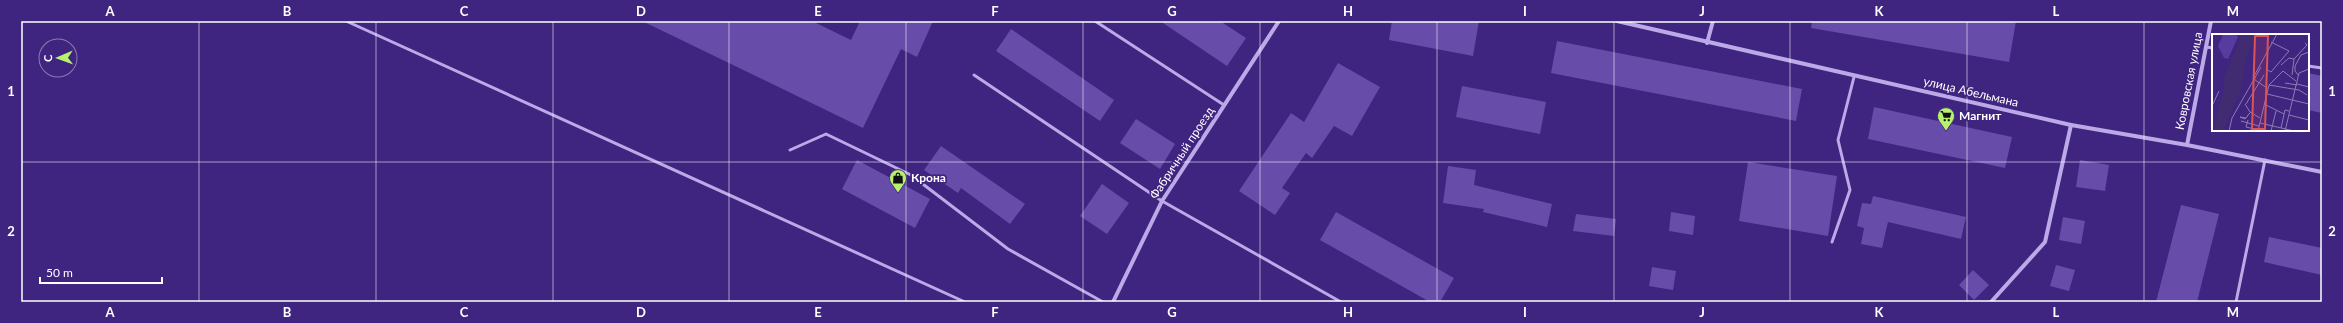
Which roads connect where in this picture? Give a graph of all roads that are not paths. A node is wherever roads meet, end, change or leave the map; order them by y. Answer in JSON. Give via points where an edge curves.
{"nodes":[{"id":1,"x":346,"y":21,"type":"edge"},
{"id":2,"x":1094,"y":21,"type":"edge"},
{"id":3,"x":1279,"y":21,"type":"edge"},
{"id":4,"x":1617,"y":21,"type":"edge"},
{"id":5,"x":1713,"y":21,"type":"edge"},
{"id":6,"x":2211,"y":21,"type":"edge"},
{"id":7,"x":1707,"y":42,"type":"junction"},
{"id":8,"x":2206,"y":47,"type":"junction"},
{"id":9,"x":2212,"y":48,"type":"edge"},
{"id":10,"x":2309,"y":66,"type":"edge"},
{"id":11,"x":2322,"y":68,"type":"edge"},
{"id":12,"x":974,"y":75,"type":"dead end"},
{"id":13,"x":1854,"y":76,"type":"junction"},
{"id":14,"x":1224,"y":105,"type":"junction"},
{"id":15,"x":2071,"y":125,"type":"junction"},
{"id":16,"x":2187,"y":145,"type":"junction"},
{"id":17,"x":790,"y":150,"type":"dead end"},
{"id":18,"x":2265,"y":160,"type":"junction"},
{"id":19,"x":2322,"y":172,"type":"edge"},
{"id":20,"x":1162,"y":200,"type":"junction"},
{"id":21,"x":1832,"y":242,"type":"dead end"},
{"id":22,"x":965,"y":302,"type":"edge"},
{"id":23,"x":1103,"y":302,"type":"edge"},
{"id":24,"x":1113,"y":302,"type":"edge"},
{"id":25,"x":1341,"y":302,"type":"edge"},
{"id":26,"x":1991,"y":302,"type":"edge"},
{"id":27,"x":2236,"y":302,"type":"edge"}],
"edges":[{"from":1,"to":22,"type":"lane"},
{"from":2,"to":14,"type":"lane"},
{"from":3,"to":14,"type":"street","name":"Фабричный проезд"},
{"from":4,"to":7,"type":"street","name":"улица Абельмана"},
{"from":5,"to":7,"type":"street"},
{"from":6,"to":8,"type":"street","name":"Ковровская улица"},
{"from":7,"to":13,"type":"street","name":"улица Абельмана"},
{"from":8,"to":9,"type":"lane"},
{"from":8,"to":16,"type":"street","name":"Ковровская улица"},
{"from":10,"to":11,"type":"lane"},
{"from":12,"to":20,"type":"lane"},
{"from":13,"to":15,"type":"street","name":"улица Абельмана"},
{"from":13,"to":21,"type":"lane","via":[[1838,140],[1850,190]]},
{"from":14,"to":20,"type":"street","name":"Фабричный проезд"},
{"from":15,"to":16,"type":"street","name":"улица Абельмана"},
{"from":15,"to":26,"type":"street","via":[[2045,242]]},
{"from":16,"to":18,"type":"street","name":"улица Абельмана"},
{"from":17,"to":23,"type":"lane","via":[[826,134],[904,172],[1008,249]]},
{"from":18,"to":19,"type":"street","name":"улица Абельмана"},
{"from":18,"to":27,"type":"lane"},
{"from":20,"to":24,"type":"street","name":"Фабричный проезд"},
{"from":20,"to":25,"type":"lane"}]}
